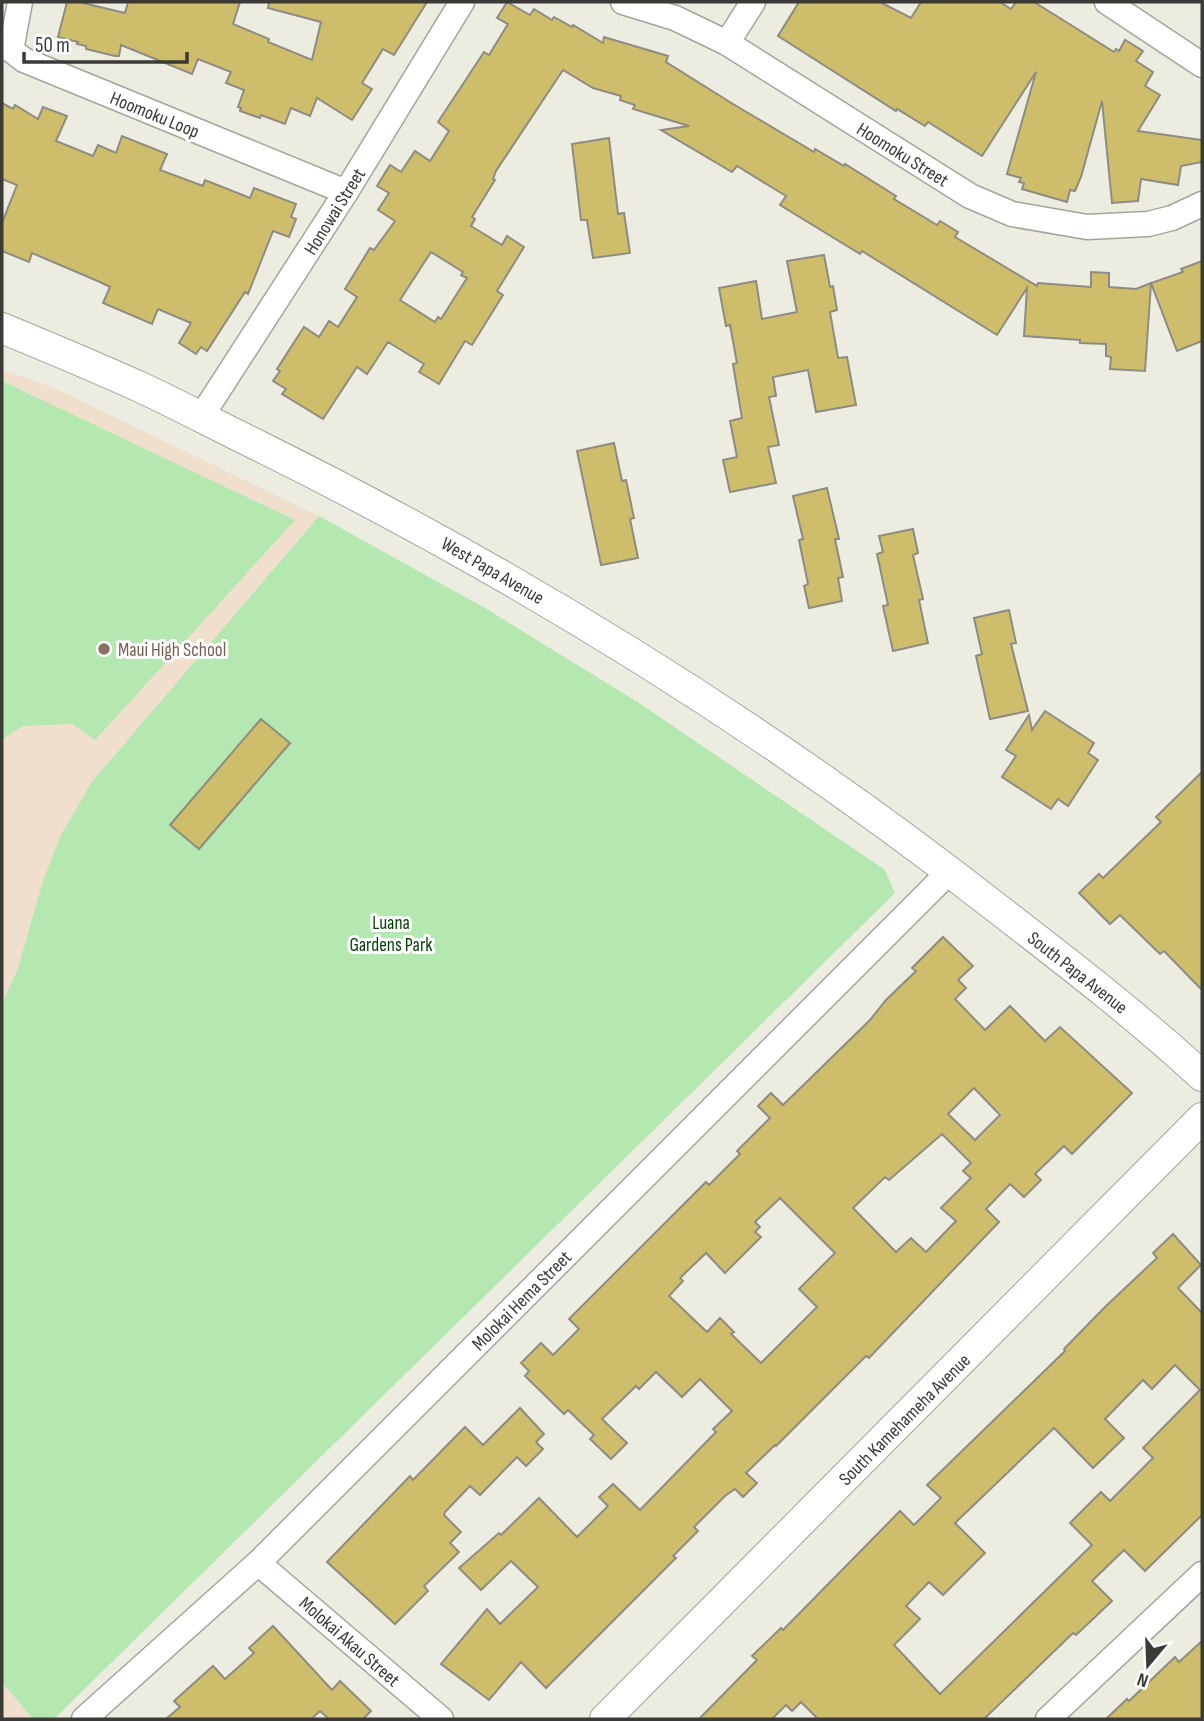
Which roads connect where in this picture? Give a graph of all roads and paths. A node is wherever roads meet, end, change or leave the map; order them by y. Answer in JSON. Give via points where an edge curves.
{"nodes":[{"id":1,"x":20,"y":2,"type":"edge"},
{"id":2,"x":462,"y":2,"type":"edge"},
{"id":3,"x":623,"y":2,"type":"edge"},
{"id":4,"x":753,"y":2,"type":"edge"},
{"id":5,"x":1107,"y":2,"type":"edge"},
{"id":6,"x":727,"y":43,"type":"junction"},
{"id":7,"x":1202,"y":65,"type":"edge"},
{"id":8,"x":346,"y":192,"type":"junction"},
{"id":9,"x":1202,"y":204,"type":"edge"},
{"id":10,"x":2,"y":328,"type":"edge"},
{"id":11,"x":201,"y":417,"type":"junction"},
{"id":12,"x":950,"y":871,"type":"junction"},
{"id":13,"x":1202,"y":1076,"type":"edge"},
{"id":14,"x":1202,"y":1118,"type":"edge"},
{"id":15,"x":258,"y":1563,"type":"junction"},
{"id":16,"x":1202,"y":1574,"type":"edge"},
{"id":17,"x":84,"y":1719,"type":"edge"},
{"id":18,"x":441,"y":1719,"type":"edge"},
{"id":19,"x":605,"y":1719,"type":"edge"},
{"id":20,"x":1048,"y":1719,"type":"edge"}],
"edges":[{"from":1,"to":8,"type":"street","name":"Hoomoku Loop","via":[[10,50],[24,60]]},
{"from":2,"to":8,"type":"street","name":"Honowai Street"},
{"from":3,"to":6,"type":"street","name":"Hoomoku Street","via":[[675,18]]},
{"from":4,"to":6,"type":"street"},
{"from":5,"to":7,"type":"street"},
{"from":6,"to":9,"type":"street","name":"Hoomoku Street","via":[[970,196],[1012,214],[1087,227],[1148,224]]},
{"from":8,"to":11,"type":"street","name":"Honowai Street"},
{"from":10,"to":11,"type":"street","name":"West Papa Avenue"},
{"from":11,"to":12,"type":"street","name":"West Papa Avenue","via":[[384,509],[580,621],[800,762]]},
{"from":12,"to":13,"type":"street","name":"South Papa Avenue","via":[[1081,972]]},
{"from":12,"to":15,"type":"street","name":"Molokai Hema Street"},
{"from":14,"to":19,"type":"street","name":"South Kamehameha Avenue"},
{"from":15,"to":17,"type":"street","name":"Molokai Hema Street"},
{"from":15,"to":18,"type":"street","name":"Molokai Akau Street"},
{"from":16,"to":20,"type":"street"}]}
